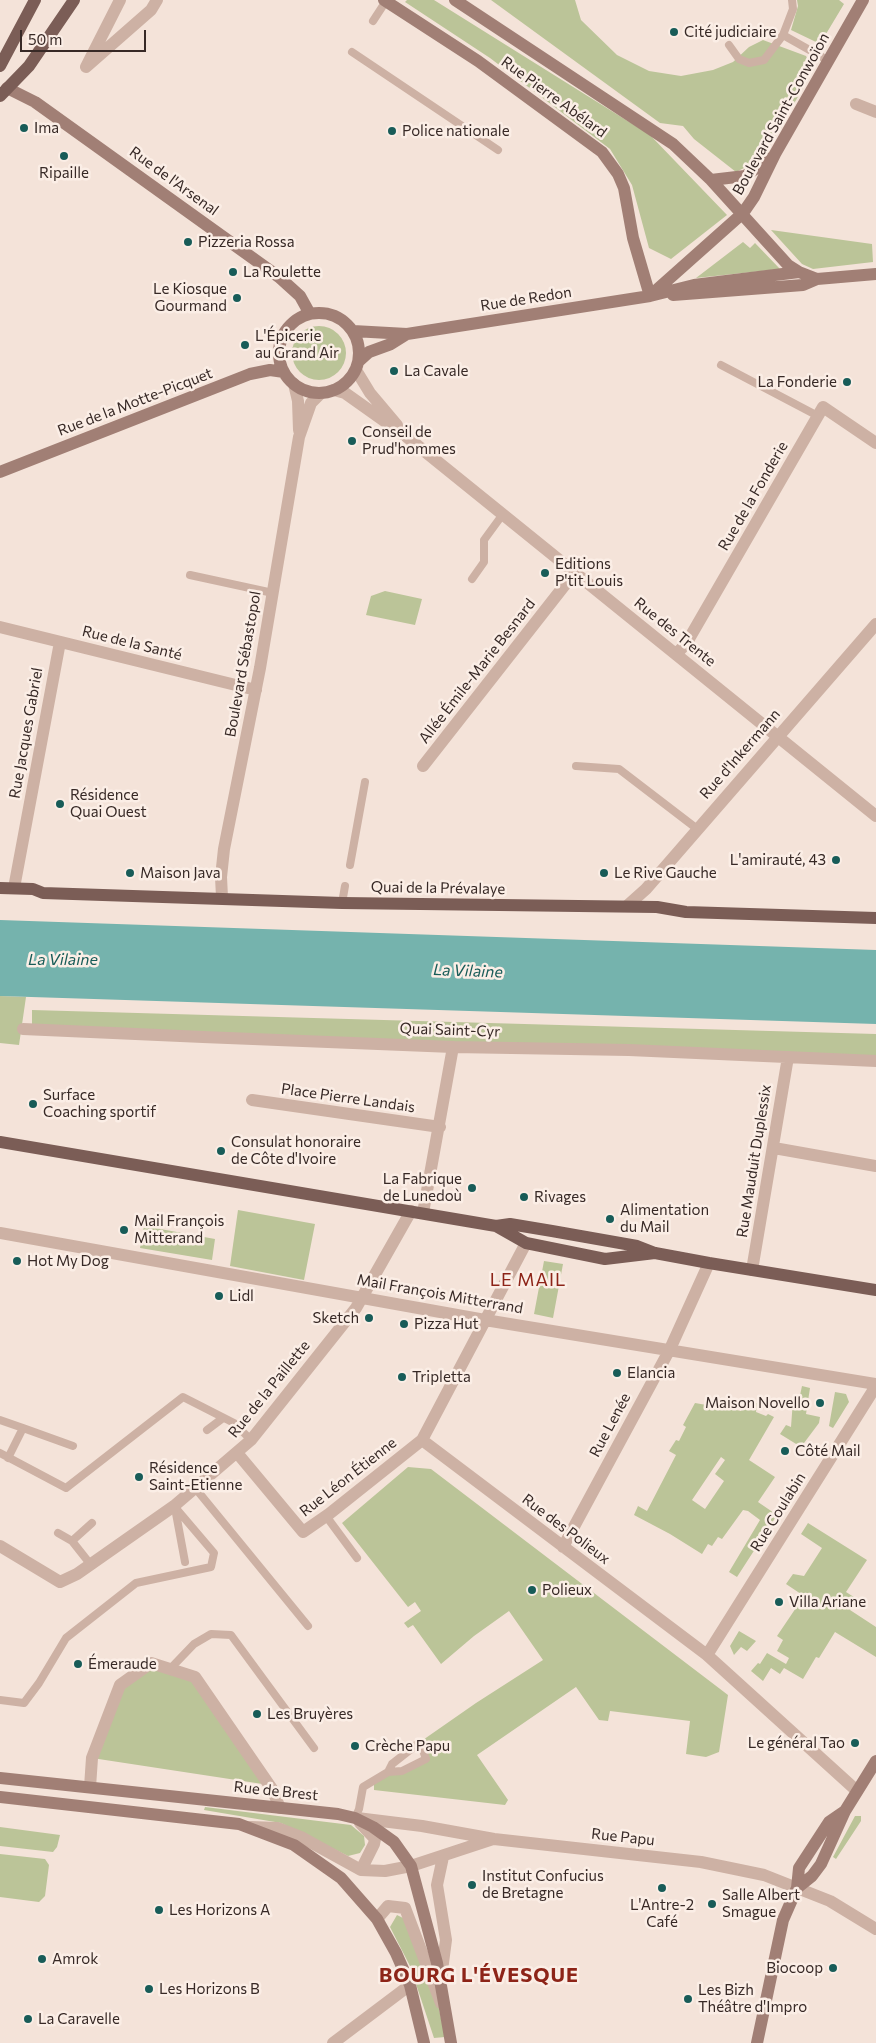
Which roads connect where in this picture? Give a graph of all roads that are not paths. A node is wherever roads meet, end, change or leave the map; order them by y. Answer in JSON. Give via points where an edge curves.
{"nodes":[{"id":1,"x":35,"y":0,"type":"edge"},
{"id":2,"x":74,"y":0,"type":"edge"},
{"id":3,"x":120,"y":0,"type":"edge"},
{"id":4,"x":157,"y":0,"type":"edge"},
{"id":5,"x":386,"y":0,"type":"edge"},
{"id":6,"x":454,"y":0,"type":"edge"},
{"id":7,"x":792,"y":0,"type":"edge"},
{"id":8,"x":863,"y":0,"type":"edge"},
{"id":9,"x":373,"y":21,"type":"dead end"},
{"id":10,"x":783,"y":35,"type":"junction"},
{"id":11,"x":729,"y":45,"type":"dead end"},
{"id":12,"x":352,"y":52,"type":"dead end"},
{"id":13,"x":829,"y":61,"type":"junction"},
{"id":14,"x":0,"y":66,"type":"edge"},
{"id":15,"x":2,"y":90,"type":"edge"},
{"id":16,"x":856,"y":104,"type":"dead end"},
{"id":17,"x":876,"y":112,"type":"edge"},
{"id":18,"x":498,"y":150,"type":"dead end"},
{"id":19,"x":775,"y":154,"type":"junction"},
{"id":20,"x":711,"y":180,"type":"junction"},
{"id":21,"x":742,"y":214,"type":"junction"},
{"id":22,"x":799,"y":272,"type":"junction"},
{"id":23,"x":876,"y":274,"type":"edge"},
{"id":24,"x":817,"y":278,"type":"junction"},
{"id":25,"x":650,"y":296,"type":"junction"},
{"id":26,"x":310,"y":314,"type":"junction"},
{"id":27,"x":353,"y":332,"type":"junction"},
{"id":28,"x":407,"y":334,"type":"junction"},
{"id":29,"x":357,"y":365,"type":"junction"},
{"id":30,"x":721,"y":365,"type":"dead end"},
{"id":31,"x":284,"y":372,"type":"junction"},
{"id":32,"x":294,"y":384,"type":"junction"},
{"id":33,"x":334,"y":390,"type":"junction"},
{"id":34,"x":321,"y":393,"type":"junction"},
{"id":35,"x":818,"y":416,"type":"junction"},
{"id":36,"x":407,"y":436,"type":"junction"},
{"id":37,"x":299,"y":437,"type":"junction"},
{"id":38,"x":876,"y":443,"type":"edge"},
{"id":39,"x":0,"y":472,"type":"edge"},
{"id":40,"x":503,"y":514,"type":"junction"},
{"id":41,"x":574,"y":572,"type":"junction"},
{"id":42,"x":190,"y":575,"type":"dead end"},
{"id":43,"x":472,"y":579,"type":"dead end"},
{"id":44,"x":273,"y":593,"type":"junction"},
{"id":45,"x":876,"y":624,"type":"edge"},
{"id":46,"x":0,"y":627,"type":"edge"},
{"id":47,"x":60,"y":642,"type":"junction"},
{"id":48,"x":676,"y":654,"type":"junction"},
{"id":49,"x":256,"y":690,"type":"junction"},
{"id":50,"x":777,"y":735,"type":"junction"},
{"id":51,"x":423,"y":766,"type":"dead end"},
{"id":52,"x":576,"y":766,"type":"dead end"},
{"id":53,"x":365,"y":782,"type":"dead end"},
{"id":54,"x":876,"y":816,"type":"edge"},
{"id":55,"x":696,"y":828,"type":"junction"},
{"id":56,"x":350,"y":865,"type":"dead end"},
{"id":57,"x":345,"y":886,"type":"dead end"},
{"id":58,"x":0,"y":888,"type":"edge"},
{"id":59,"x":14,"y":888,"type":"junction"},
{"id":60,"x":222,"y":897,"type":"junction"},
{"id":61,"x":342,"y":903,"type":"junction"},
{"id":62,"x":627,"y":906,"type":"junction"},
{"id":63,"x":876,"y":918,"type":"edge"},
{"id":64,"x":23,"y":1029,"type":"dead end"},
{"id":65,"x":453,"y":1047,"type":"junction"},
{"id":66,"x":788,"y":1057,"type":"junction"},
{"id":67,"x":876,"y":1061,"type":"edge"},
{"id":68,"x":252,"y":1100,"type":"dead end"},
{"id":69,"x":440,"y":1127,"type":"junction"},
{"id":70,"x":0,"y":1142,"type":"edge"},
{"id":71,"x":774,"y":1148,"type":"junction"},
{"id":72,"x":876,"y":1166,"type":"edge"},
{"id":73,"x":417,"y":1212,"type":"junction"},
{"id":74,"x":496,"y":1226,"type":"junction"},
{"id":75,"x":0,"y":1233,"type":"edge"},
{"id":76,"x":526,"y":1243,"type":"junction"},
{"id":77,"x":655,"y":1253,"type":"junction"},
{"id":78,"x":709,"y":1263,"type":"junction"},
{"id":79,"x":752,"y":1270,"type":"junction"},
{"id":80,"x":876,"y":1290,"type":"edge"},
{"id":81,"x":363,"y":1297,"type":"junction"},
{"id":82,"x":485,"y":1320,"type":"junction"},
{"id":83,"x":670,"y":1349,"type":"junction"},
{"id":84,"x":876,"y":1385,"type":"edge"},
{"id":85,"x":223,"y":1418,"type":"junction"},
{"id":86,"x":0,"y":1420,"type":"edge"},
{"id":87,"x":23,"y":1428,"type":"junction"},
{"id":88,"x":207,"y":1430,"type":"dead end"},
{"id":89,"x":251,"y":1440,"type":"junction"},
{"id":90,"x":422,"y":1440,"type":"junction"},
{"id":91,"x":74,"y":1446,"type":"dead end"},
{"id":92,"x":0,"y":1453,"type":"edge"},
{"id":93,"x":238,"y":1454,"type":"junction"},
{"id":94,"x":8,"y":1458,"type":"junction"},
{"id":95,"x":196,"y":1488,"type":"junction"},
{"id":96,"x":174,"y":1506,"type":"junction"},
{"id":97,"x":326,"y":1516,"type":"junction"},
{"id":98,"x":92,"y":1523,"type":"dead end"},
{"id":99,"x":58,"y":1533,"type":"dead end"},
{"id":100,"x":72,"y":1541,"type":"junction"},
{"id":101,"x":0,"y":1546,"type":"edge"},
{"id":102,"x":563,"y":1547,"type":"junction"},
{"id":103,"x":357,"y":1558,"type":"dead end"},
{"id":104,"x":185,"y":1562,"type":"dead end"},
{"id":105,"x":91,"y":1565,"type":"junction"},
{"id":106,"x":308,"y":1626,"type":"dead end"},
{"id":107,"x":707,"y":1655,"type":"junction"},
{"id":108,"x":170,"y":1669,"type":"junction"},
{"id":109,"x":0,"y":1700,"type":"edge"},
{"id":110,"x":314,"y":1748,"type":"dead end"},
{"id":111,"x":876,"y":1761,"type":"edge"},
{"id":112,"x":388,"y":1772,"type":"junction"},
{"id":113,"x":0,"y":1778,"type":"edge"},
{"id":114,"x":90,"y":1787,"type":"junction"},
{"id":115,"x":857,"y":1791,"type":"junction"},
{"id":116,"x":0,"y":1797,"type":"edge"},
{"id":117,"x":280,"y":1808,"type":"junction"},
{"id":118,"x":355,"y":1818,"type":"junction"},
{"id":119,"x":248,"y":1827,"type":"junction"},
{"id":120,"x":494,"y":1839,"type":"junction"},
{"id":121,"x":443,"y":1857,"type":"junction"},
{"id":122,"x":411,"y":1866,"type":"junction"},
{"id":123,"x":362,"y":1870,"type":"junction"},
{"id":124,"x":797,"y":1888,"type":"junction"},
{"id":125,"x":377,"y":1919,"type":"junction"},
{"id":126,"x":876,"y":1929,"type":"edge"},
{"id":127,"x":440,"y":1980,"type":"junction"},
{"id":128,"x":410,"y":1985,"type":"junction"},
{"id":129,"x":447,"y":2020,"type":"junction"},
{"id":130,"x":757,"y":2042,"type":"edge"},
{"id":131,"x":333,"y":2043,"type":"edge"},
{"id":132,"x":424,"y":2043,"type":"edge"},
{"id":133,"x":451,"y":2043,"type":"edge"}],
"edges":[{"from":1,"to":14,"type":"main road"},
{"from":2,"to":15,"type":"main road","via":[[29,66]]},
{"from":3,"to":4,"type":"street","via":[[86,67]]},
{"from":5,"to":9,"type":"lane"},
{"from":5,"to":25,"type":"street","name":"Rue Pierre Abélard","via":[[478,61],[602,152],[624,188],[633,238]]},
{"from":6,"to":20,"type":"street","name":"Rue Pierre Abélard","via":[[656,132]]},
{"from":7,"to":10,"type":"lane","via":[[793,9]]},
{"from":8,"to":13,"type":"street","name":"Boulevard Saint-Conwoïon"},
{"from":10,"to":11,"type":"lane","via":[[764,60],[749,64],[739,59]]},
{"from":10,"to":13,"type":"lane"},
{"from":12,"to":18,"type":"lane"},
{"from":13,"to":19,"type":"street","name":"Boulevard Saint-Conwoïon"},
{"from":15,"to":26,"type":"street","name":"Rue de l'Arsenal","via":[[35,102],[279,277],[300,296]]},
{"from":16,"to":17,"type":"street"},
{"from":19,"to":20,"type":"street","via":[[745,176]]},
{"from":19,"to":21,"type":"street","name":"Boulevard Saint-Conwoïon"},
{"from":20,"to":21,"type":"street","name":"Rue Pierre Abélard"},
{"from":21,"to":22,"type":"street","name":"Rue Pierre Abélard","via":[[788,265]]},
{"from":21,"to":25,"type":"street","name":"Boulevard Saint-Conwoïon"},
{"from":22,"to":24,"type":"street"},
{"from":22,"to":25,"type":"street","via":[[694,285]]},
{"from":23,"to":24,"type":"street"},
{"from":24,"to":25,"type":"street","via":[[802,285],[749,291]]},
{"from":25,"to":28,"type":"street","name":"Rue de Redon"},
{"from":26,"to":27,"type":"street","via":[[338,317]]},
{"from":26,"to":31,"type":"street","via":[[285,332],[279,352]]},
{"from":27,"to":28,"type":"street","name":"Rue de Redon"},
{"from":27,"to":29,"type":"street","via":[[359,350]]},
{"from":28,"to":29,"type":"street","name":"Rue de Redon","via":[[370,352]]},
{"from":29,"to":33,"type":"street","via":[[350,378]]},
{"from":29,"to":36,"type":"street","name":"Rue des Trente","via":[[370,393]]},
{"from":30,"to":35,"type":"lane"},
{"from":31,"to":32,"type":"street"},
{"from":31,"to":39,"type":"street","name":"Rue de la Motte-Picquet","via":[[270,370],[250,374]]},
{"from":32,"to":34,"type":"street"},
{"from":32,"to":37,"type":"street","name":"Boulevard Sébastopol"},
{"from":33,"to":34,"type":"street"},
{"from":33,"to":36,"type":"street","name":"Rue des Trente","via":[[345,393]]},
{"from":34,"to":37,"type":"street","name":"Boulevard Sébastopol","via":[[312,403]]},
{"from":35,"to":38,"type":"street","via":[[823,407]]},
{"from":35,"to":48,"type":"street","name":"Rue de la Fonderie","via":[[686,644]]},
{"from":36,"to":40,"type":"street","name":"Rue des Trente"},
{"from":37,"to":44,"type":"street","name":"Boulevard Sébastopol"},
{"from":40,"to":41,"type":"street","name":"Rue des Trente"},
{"from":40,"to":43,"type":"lane","via":[[484,540],[484,562]]},
{"from":41,"to":48,"type":"street","name":"Rue des Trente"},
{"from":41,"to":51,"type":"street","name":"Allée Émile-Marie Besnard"},
{"from":42,"to":44,"type":"lane"},
{"from":44,"to":49,"type":"street","name":"Boulevard Sébastopol"},
{"from":45,"to":50,"type":"street","name":"Rue d'Inkermann"},
{"from":46,"to":47,"type":"street","name":"Rue de la Santé"},
{"from":47,"to":49,"type":"street","name":"Rue de la Santé"},
{"from":47,"to":59,"type":"street","name":"Rue Jacques Gabriel"},
{"from":48,"to":50,"type":"street","name":"Rue des Trente"},
{"from":49,"to":60,"type":"street","name":"Boulevard Sébastopol","via":[[224,849]]},
{"from":50,"to":54,"type":"street","name":"Rue des Trente"},
{"from":50,"to":55,"type":"street","name":"Rue d'Inkermann"},
{"from":52,"to":55,"type":"lane","via":[[619,768]]},
{"from":53,"to":56,"type":"lane"},
{"from":55,"to":62,"type":"street","name":"Rue d'Inkermann","via":[[646,889]]},
{"from":57,"to":61,"type":"lane"},
{"from":58,"to":59,"type":"main road","name":"Quai de la Prévalaye"},
{"from":59,"to":60,"type":"main road","name":"Quai de la Prévalaye","via":[[43,893]]},
{"from":60,"to":61,"type":"main road","name":"Quai de la Prévalaye"},
{"from":61,"to":62,"type":"main road","name":"Quai de la Prévalaye"},
{"from":62,"to":63,"type":"main road","name":"Quai de la Prévalaye","via":[[686,912]]},
{"from":64,"to":65,"type":"street","name":"Quai Saint-Cyr"},
{"from":65,"to":66,"type":"street","name":"Quai Saint-Cyr"},
{"from":65,"to":69,"type":"street","name":"Rue de la Paillette"},
{"from":66,"to":67,"type":"street","name":"Quai Saint-Cyr"},
{"from":66,"to":71,"type":"street","name":"Rue Mauduit Duplessix"},
{"from":68,"to":69,"type":"street","name":"Place Pierre Landais"},
{"from":69,"to":73,"type":"street","name":"Rue de la Paillette"},
{"from":70,"to":73,"type":"main road"},
{"from":71,"to":72,"type":"street"},
{"from":71,"to":79,"type":"street","name":"Rue Mauduit Duplessix"},
{"from":73,"to":74,"type":"main road"},
{"from":73,"to":81,"type":"street","name":"Rue de la Paillette"},
{"from":74,"to":76,"type":"main road"},
{"from":74,"to":77,"type":"main road","via":[[510,1224],[552,1231],[637,1246]]},
{"from":75,"to":81,"type":"street","name":"Mail François Mitterrand"},
{"from":76,"to":77,"type":"main road","via":[[605,1259]]},
{"from":76,"to":82,"type":"street"},
{"from":77,"to":78,"type":"main road"},
{"from":78,"to":79,"type":"main road"},
{"from":78,"to":83,"type":"street","name":"Rue Lenée"},
{"from":79,"to":80,"type":"main road"},
{"from":81,"to":82,"type":"street","name":"Mail François Mitterrand"},
{"from":81,"to":89,"type":"street","name":"Rue de la Paillette"},
{"from":82,"to":83,"type":"street","name":"Mail François Mitterrand"},
{"from":82,"to":90,"type":"street"},
{"from":83,"to":84,"type":"street","name":"Mail François Mitterrand"},
{"from":83,"to":102,"type":"street","name":"Rue Lenée"},
{"from":84,"to":107,"type":"street","name":"Rue Coulabin"},
{"from":85,"to":88,"type":"lane"},
{"from":85,"to":89,"type":"lane","via":[[234,1423]]},
{"from":85,"to":94,"type":"lane","via":[[182,1397],[66,1488]]},
{"from":86,"to":87,"type":"lane"},
{"from":87,"to":91,"type":"lane"},
{"from":87,"to":94,"type":"lane"},
{"from":89,"to":93,"type":"street","name":"Rue de la Paillette"},
{"from":90,"to":97,"type":"street","name":"Rue Léon Étienne"},
{"from":90,"to":102,"type":"street","name":"Rue des Polieux"},
{"from":92,"to":94,"type":"lane"},
{"from":93,"to":95,"type":"street","name":"Rue de la Paillette"},
{"from":93,"to":97,"type":"street","name":"Rue Léon Étienne","via":[[303,1532]]},
{"from":95,"to":96,"type":"street","name":"Rue de la Paillette"},
{"from":95,"to":106,"type":"lane"},
{"from":96,"to":104,"type":"lane"},
{"from":96,"to":105,"type":"street","name":"Rue de la Paillette"},
{"from":96,"to":109,"type":"lane","via":[[214,1553],[211,1567],[136,1583],[66,1638],[24,1702]]},
{"from":97,"to":103,"type":"lane"},
{"from":98,"to":100,"type":"lane"},
{"from":99,"to":100,"type":"lane"},
{"from":100,"to":105,"type":"lane"},
{"from":101,"to":105,"type":"street","name":"Rue de la Paillette","via":[[60,1582]]},
{"from":102,"to":107,"type":"street","name":"Rue des Polieux"},
{"from":107,"to":115,"type":"street","name":"Rue des Polieux"},
{"from":108,"to":110,"type":"lane","via":[[194,1644],[212,1634],[231,1635]]},
{"from":108,"to":114,"type":"street","via":[[151,1663],[120,1685],[92,1758]]},
{"from":108,"to":117,"type":"street","via":[[195,1677],[272,1789]]},
{"from":111,"to":115,"type":"street"},
{"from":112,"to":112,"type":"lane","via":[[402,1772],[426,1759],[420,1742],[392,1764]]},
{"from":112,"to":118,"type":"lane","via":[[363,1787]]},
{"from":113,"to":114,"type":"street","name":"Rue de Brest"},
{"from":114,"to":117,"type":"street","name":"Rue de Brest"},
{"from":115,"to":124,"type":"street","via":[[845,1811],[829,1822],[799,1868]]},
{"from":116,"to":119,"type":"street"},
{"from":117,"to":118,"type":"street","name":"Rue de Brest"},
{"from":118,"to":120,"type":"street","name":"Rue Papu"},
{"from":118,"to":122,"type":"street","name":"Rue de Brest","via":[[390,1838]]},
{"from":118,"to":123,"type":"street","via":[[375,1839]]},
{"from":119,"to":123,"type":"street","via":[[278,1828],[322,1847]]},
{"from":119,"to":125,"type":"street","via":[[294,1845],[324,1865],[356,1893]]},
{"from":120,"to":121,"type":"street"},
{"from":120,"to":124,"type":"street","name":"Rue Papu","via":[[701,1862],[764,1875]]},
{"from":121,"to":122,"type":"street"},
{"from":121,"to":127,"type":"street","name":"Rue de Brest","via":[[437,1886],[446,1940]]},
{"from":122,"to":123,"type":"street","via":[[385,1871]]},
{"from":122,"to":127,"type":"street","name":"Rue de Brest"},
{"from":124,"to":126,"type":"street","name":"Rue Papu","via":[[830,1901]]},
{"from":124,"to":130,"type":"street","via":[[783,1920]]},
{"from":125,"to":128,"type":"street"},
{"from":125,"to":129,"type":"street","name":"Rue de Brest","via":[[388,1906],[405,1908]]},
{"from":127,"to":129,"type":"street","name":"Rue de Brest"},
{"from":128,"to":131,"type":"street"},
{"from":128,"to":132,"type":"street"},
{"from":129,"to":133,"type":"street","name":"Rue de Brest"}]}
